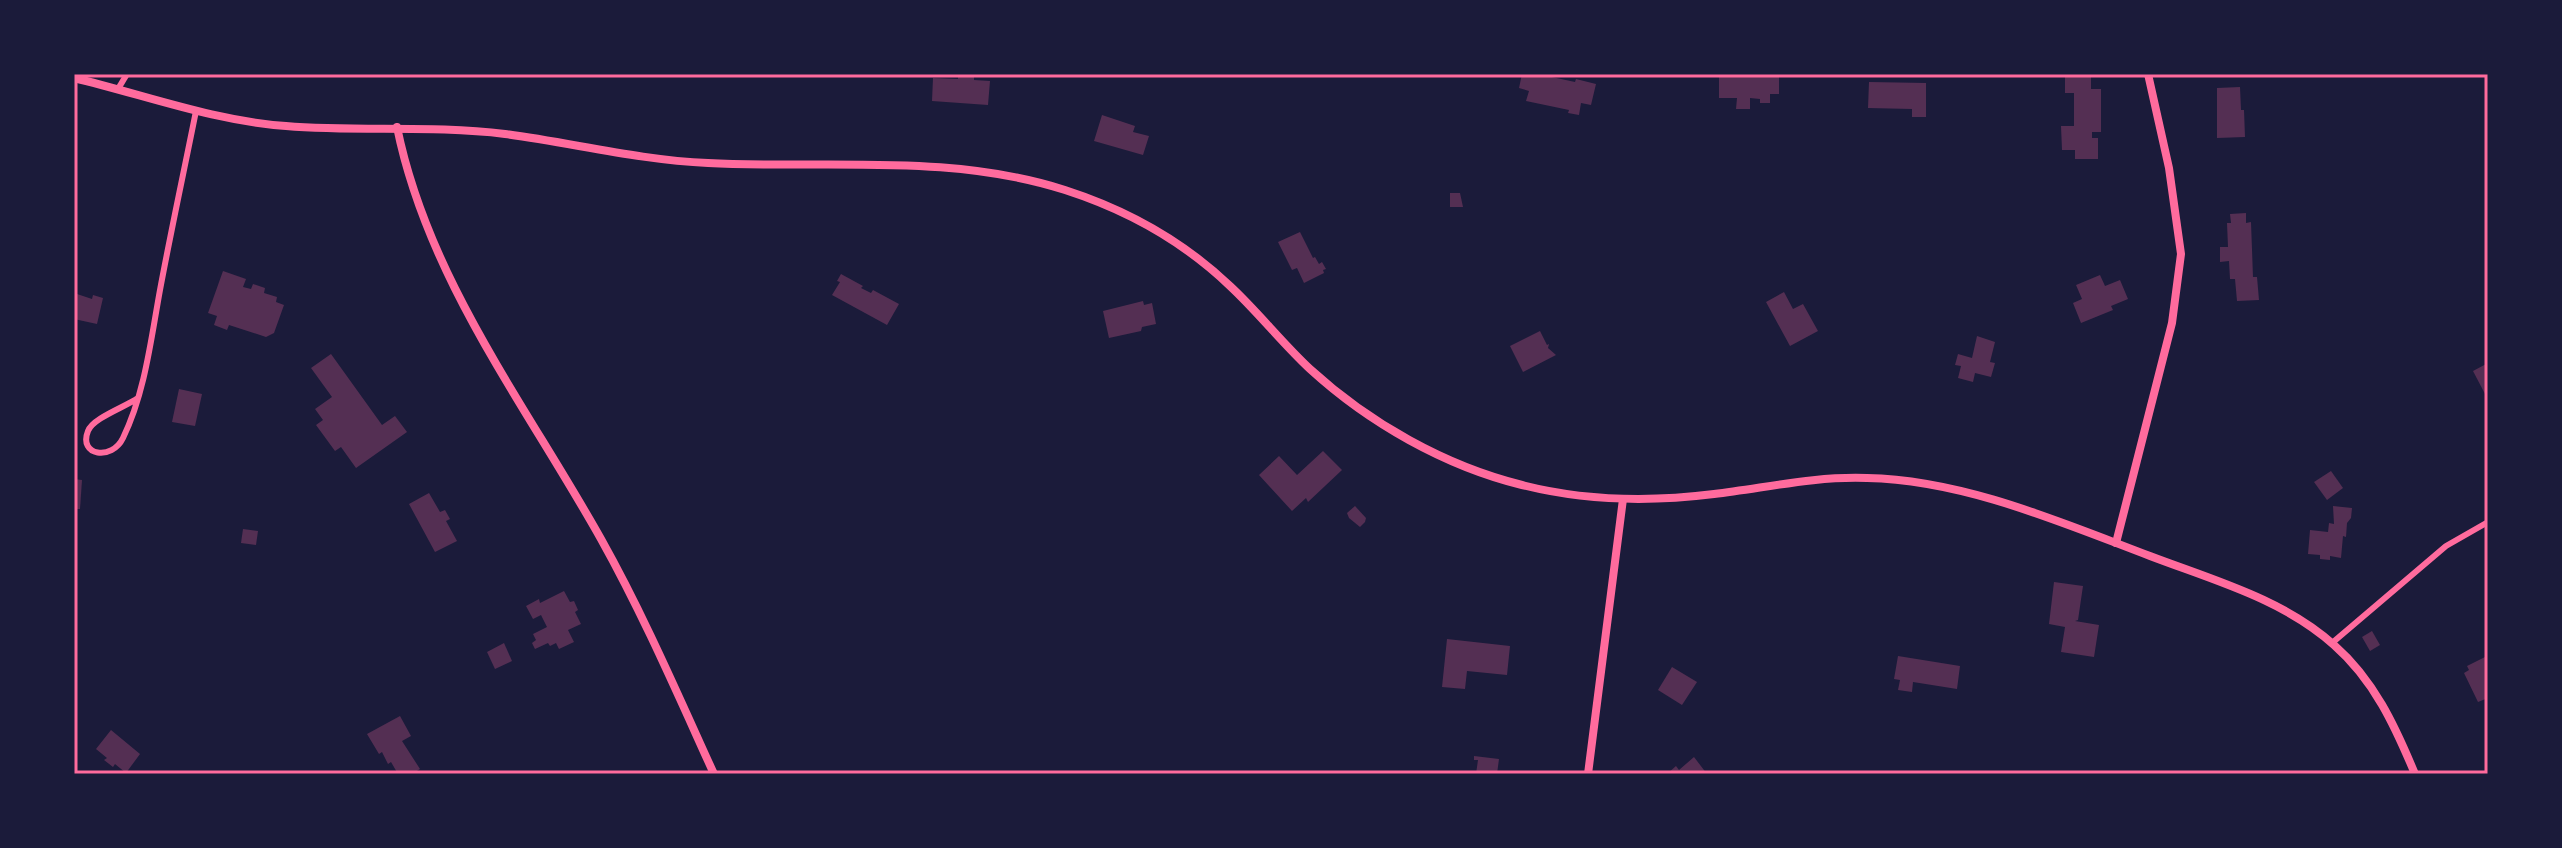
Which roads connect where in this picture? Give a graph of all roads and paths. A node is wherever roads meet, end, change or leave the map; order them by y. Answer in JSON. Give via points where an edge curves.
{"nodes":[{"id":1,"x":127,"y":74,"type":"edge"},
{"id":2,"x":2148,"y":74,"type":"edge"},
{"id":3,"x":74,"y":78,"type":"edge"},
{"id":4,"x":118,"y":89,"type":"junction"},
{"id":5,"x":196,"y":111,"type":"junction"},
{"id":6,"x":397,"y":127,"type":"junction"},
{"id":7,"x":138,"y":398,"type":"junction"},
{"id":8,"x":1623,"y":499,"type":"junction"},
{"id":9,"x":2488,"y":522,"type":"edge"},
{"id":10,"x":2116,"y":543,"type":"junction"},
{"id":11,"x":2332,"y":643,"type":"junction"},
{"id":12,"x":714,"y":774,"type":"edge"},
{"id":13,"x":1588,"y":774,"type":"edge"},
{"id":14,"x":2415,"y":774,"type":"edge"}],
"edges":[{"from":1,"to":4,"type":"lane"},
{"from":2,"to":10,"type":"street","via":[[2181,254],[2172,323]]},
{"from":3,"to":4,"type":"street"},
{"from":4,"to":5,"type":"street"},
{"from":5,"to":6,"type":"street","via":[[286,126]]},
{"from":5,"to":7,"type":"lane"},
{"from":6,"to":8,"type":"street","via":[[507,134],[705,163],[962,169],[1059,188],[1162,232],[1231,286],[1336,391],[1425,448],[1520,485]]},
{"from":6,"to":12,"type":"street","via":[[409,180],[440,261],[603,542]]},
{"from":7,"to":7,"type":"lane","via":[[120,443],[108,453],[92,451],[86,433],[92,424]]},
{"from":8,"to":10,"type":"street","via":[[1706,495],[1821,479],[1916,482],[1999,503]]},
{"from":8,"to":13,"type":"street"},
{"from":9,"to":11,"type":"lane","via":[[2446,546]]},
{"from":10,"to":11,"type":"street","via":[[2254,596]]},
{"from":11,"to":14,"type":"street","via":[[2375,692]]}]}
